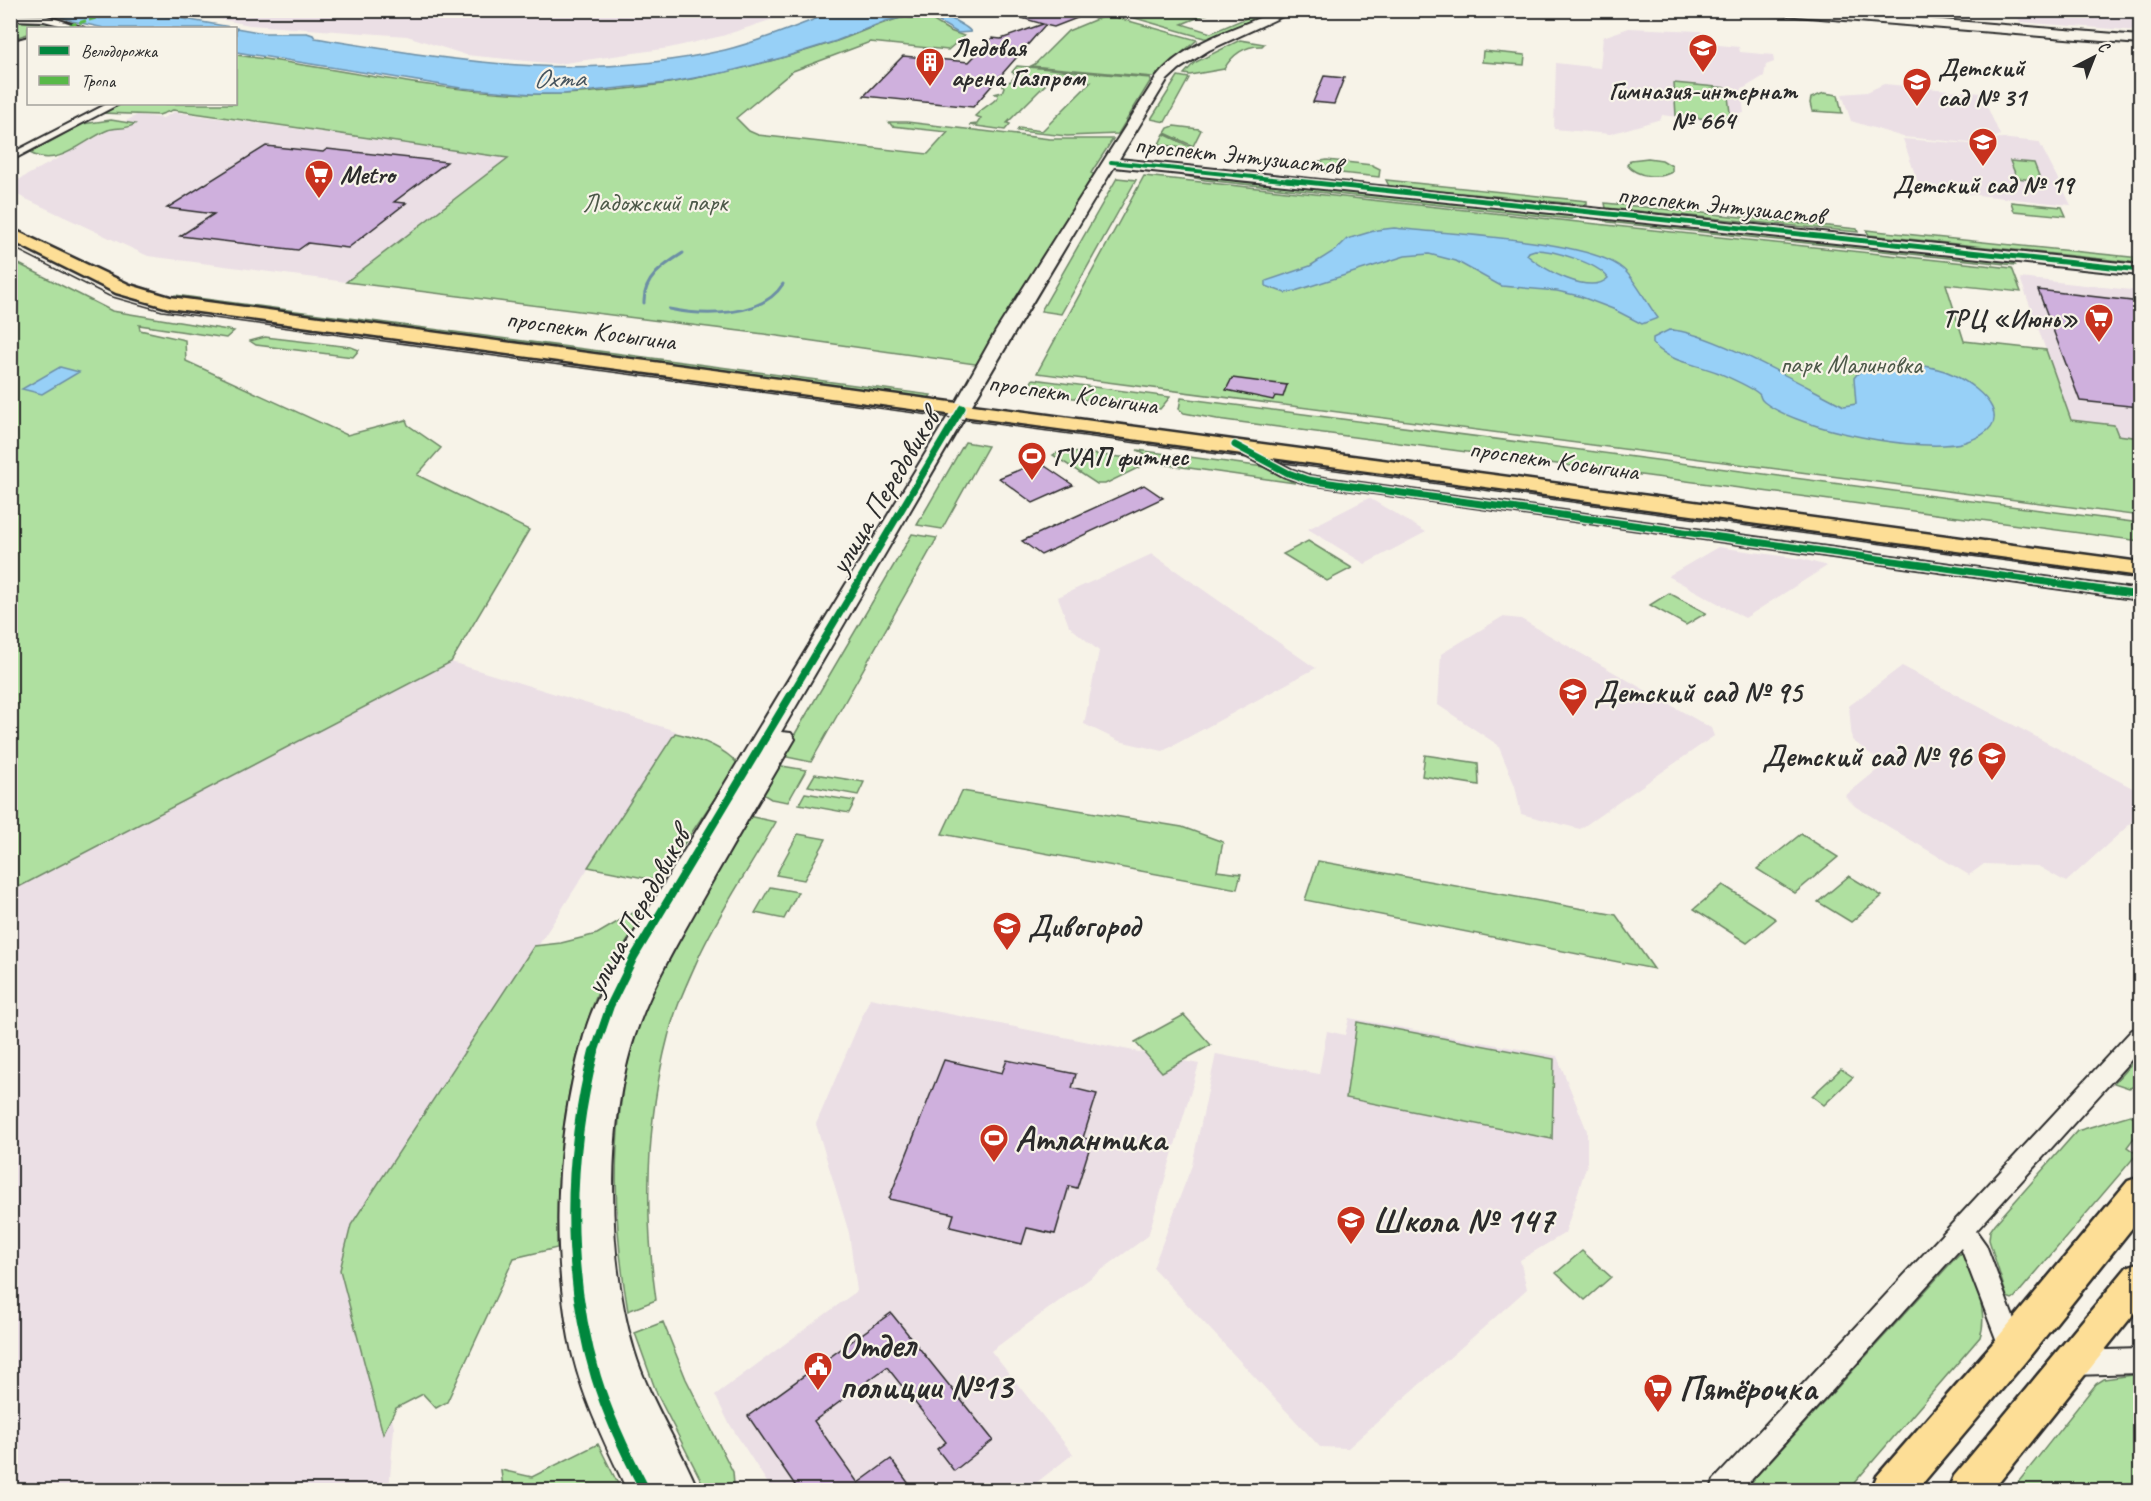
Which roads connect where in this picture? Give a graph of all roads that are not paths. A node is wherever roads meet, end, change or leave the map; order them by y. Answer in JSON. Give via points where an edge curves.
{"nodes":[{"id":1,"x":1290,"y":10,"type":"edge"},
{"id":2,"x":1300,"y":10,"type":"edge"},
{"id":3,"x":1770,"y":10,"type":"edge"},
{"id":4,"x":1805,"y":10,"type":"edge"},
{"id":5,"x":10,"y":17,"type":"edge"},
{"id":6,"x":75,"y":27,"type":"edge"},
{"id":7,"x":2140,"y":38,"type":"edge"},
{"id":8,"x":112,"y":105,"type":"edge"},
{"id":9,"x":10,"y":158,"type":"edge"},
{"id":10,"x":1117,"y":162,"type":"junction"},
{"id":11,"x":10,"y":222,"type":"edge"},
{"id":12,"x":10,"y":233,"type":"edge"},
{"id":13,"x":2140,"y":268,"type":"edge"},
{"id":14,"x":972,"y":402,"type":"junction"},
{"id":15,"x":1235,"y":445,"type":"junction"},
{"id":16,"x":2140,"y":550,"type":"edge"},
{"id":17,"x":2140,"y":569,"type":"edge"},
{"id":18,"x":2140,"y":595,"type":"edge"},
{"id":19,"x":2140,"y":1036,"type":"edge"},
{"id":20,"x":2140,"y":1192,"type":"edge"},
{"id":21,"x":1960,"y":1232,"type":"junction"},
{"id":22,"x":2140,"y":1279,"type":"edge"},
{"id":23,"x":2012,"y":1349,"type":"junction"},
{"id":24,"x":2140,"y":1361,"type":"edge"},
{"id":25,"x":2073,"y":1363,"type":"junction"},
{"id":26,"x":645,"y":1491,"type":"edge"},
{"id":27,"x":680,"y":1491,"type":"edge"},
{"id":28,"x":1724,"y":1491,"type":"edge"},
{"id":29,"x":1891,"y":1491,"type":"edge"},
{"id":30,"x":1968,"y":1491,"type":"edge"}],
"edges":[{"from":1,"to":10,"type":"street","name":"улица Передовиков","via":[[1196,53],[1171,70],[1162,78]]},
{"from":2,"to":10,"type":"street","name":"улица Передовиков","via":[[1204,55],[1179,71]]},
{"from":3,"to":7,"type":"street"},
{"from":4,"to":7,"type":"street"},
{"from":5,"to":6,"type":"street","via":[[38,17]]},
{"from":8,"to":9,"type":"street"},
{"from":10,"to":13,"type":"street","name":"проспект Энтузиастов"},
{"from":10,"to":14,"type":"street","name":"улица Передовиков"},
{"from":11,"to":14,"type":"main road","name":"проспект Косыгина","via":[[122,277],[158,287]]},
{"from":12,"to":14,"type":"main road","name":"проспект Косыгина","via":[[123,289],[162,301]]},
{"from":14,"to":15,"type":"main road","name":"проспект Косыгина"},
{"from":14,"to":16,"type":"main road","name":"проспект Косыгина"},
{"from":14,"to":26,"type":"street","name":"улица Передовиков","via":[[634,957],[598,1035],[582,1110],[577,1161],[578,1278],[586,1339],[606,1407]]},
{"from":14,"to":27,"type":"street","name":"улица Передовиков","via":[[654,962],[620,1037],[606,1100],[600,1158],[603,1275],[611,1329],[632,1395]]},
{"from":15,"to":17,"type":"main road","name":"проспект Косыгина"},
{"from":15,"to":18,"type":"street","via":[[1308,480]]},
{"from":19,"to":21,"type":"street"},
{"from":20,"to":23,"type":"main road"},
{"from":21,"to":23,"type":"street","via":[[1974,1245]]},
{"from":21,"to":28,"type":"street"},
{"from":22,"to":25,"type":"main road"},
{"from":23,"to":29,"type":"main road"},
{"from":24,"to":25,"type":"street"},
{"from":25,"to":30,"type":"main road"}]}
